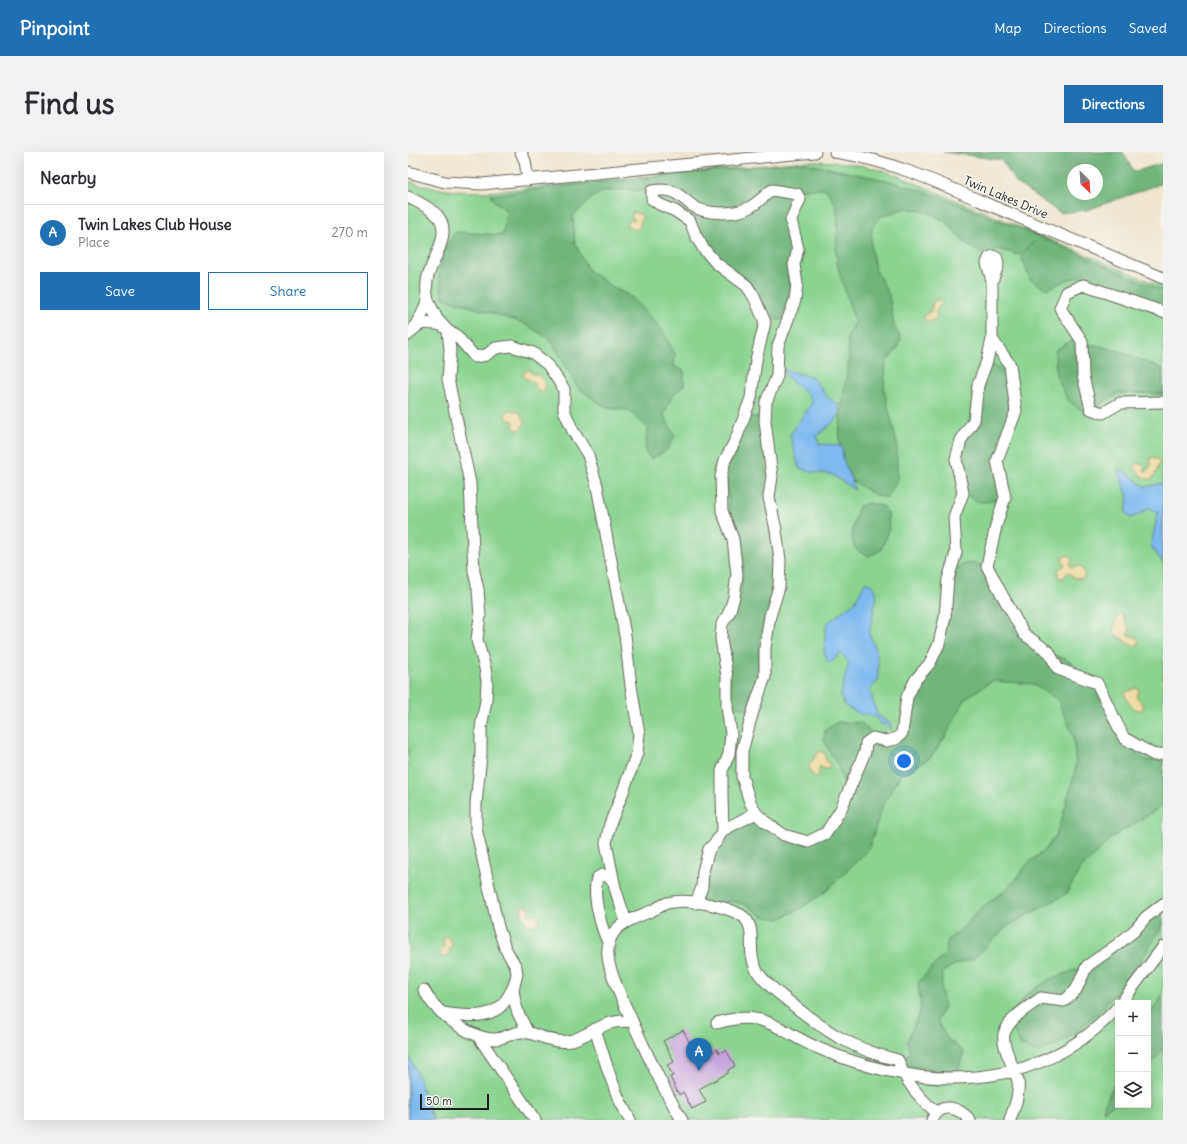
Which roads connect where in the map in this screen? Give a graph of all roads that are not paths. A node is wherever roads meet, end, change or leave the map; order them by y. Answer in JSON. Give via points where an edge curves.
{"nodes":[{"id":1,"x":521,"y":152,"type":"edge"},
{"id":2,"x":815,"y":152,"type":"edge"},
{"id":3,"x":835,"y":152,"type":"edge"},
{"id":4,"x":408,"y":172,"type":"edge"},
{"id":5,"x":528,"y":180,"type":"junction"},
{"id":6,"x":408,"y":197,"type":"edge"},
{"id":7,"x":1163,"y":278,"type":"edge"},
{"id":8,"x":992,"y":281,"type":"dead end"},
{"id":9,"x":428,"y":300,"type":"junction"},
{"id":10,"x":1163,"y":312,"type":"edge"},
{"id":11,"x":415,"y":326,"type":"junction"},
{"id":12,"x":445,"y":328,"type":"junction"},
{"id":13,"x":408,"y":335,"type":"edge"},
{"id":14,"x":992,"y":339,"type":"junction"},
{"id":15,"x":1163,"y":402,"type":"edge"},
{"id":16,"x":1163,"y":754,"type":"edge"},
{"id":17,"x":756,"y":813,"type":"junction"},
{"id":18,"x":723,"y":830,"type":"junction"},
{"id":19,"x":608,"y":857,"type":"junction"},
{"id":20,"x":597,"y":878,"type":"junction"},
{"id":21,"x":614,"y":882,"type":"junction"},
{"id":22,"x":696,"y":903,"type":"junction"},
{"id":23,"x":1163,"y":904,"type":"edge"},
{"id":24,"x":626,"y":922,"type":"junction"},
{"id":25,"x":609,"y":944,"type":"junction"},
{"id":26,"x":1163,"y":947,"type":"edge"},
{"id":27,"x":514,"y":986,"type":"junction"},
{"id":28,"x":424,"y":990,"type":"dead end"},
{"id":29,"x":1123,"y":1000,"type":"edge"},
{"id":30,"x":1115,"y":1010,"type":"edge"},
{"id":31,"x":442,"y":1013,"type":"junction"},
{"id":32,"x":632,"y":1021,"type":"junction"},
{"id":33,"x":717,"y":1023,"type":"dead end"},
{"id":34,"x":595,"y":1029,"type":"junction"},
{"id":35,"x":528,"y":1033,"type":"junction"},
{"id":36,"x":478,"y":1036,"type":"junction"},
{"id":37,"x":1014,"y":1071,"type":"junction"},
{"id":38,"x":902,"y":1073,"type":"junction"},
{"id":39,"x":934,"y":1116,"type":"edge"},
{"id":40,"x":535,"y":1120,"type":"edge"},
{"id":41,"x":630,"y":1120,"type":"edge"},
{"id":42,"x":682,"y":1120,"type":"edge"},
{"id":43,"x":970,"y":1120,"type":"edge"},
{"id":44,"x":1010,"y":1120,"type":"edge"}],
"edges":[{"from":1,"to":5,"type":"street"},
{"from":2,"to":5,"type":"street"},
{"from":3,"to":7,"type":"street","name":"Twin Lakes Drive","via":[[872,160],[942,184]]},
{"from":4,"to":5,"type":"street","via":[[460,183]]},
{"from":6,"to":9,"type":"street","via":[[428,207],[442,224],[443,233],[428,274]]},
{"from":8,"to":14,"type":"street"},
{"from":9,"to":11,"type":"street"},
{"from":9,"to":12,"type":"street"},
{"from":10,"to":15,"type":"street","via":[[1083,285],[1067,292],[1060,308],[1082,341],[1083,376],[1091,409],[1103,413],[1120,403]]},
{"from":11,"to":12,"type":"street","via":[[426,323]]},
{"from":11,"to":13,"type":"street"},
{"from":12,"to":19,"type":"street","via":[[455,334],[475,357],[486,355],[496,348],[512,346],[533,352],[548,365],[564,389],[564,410],[588,455],[597,486],[626,635],[639,734],[637,753],[610,824],[606,843]]},
{"from":12,"to":27,"type":"street","via":[[450,350],[448,379],[470,483],[474,572],[480,616],[477,640],[487,681],[481,728],[476,828],[498,927],[505,948],[516,967]]},
{"from":14,"to":16,"type":"street","via":[[1010,365],[1016,411],[997,461],[1005,497],[988,566],[1024,634],[1049,652],[1058,669],[1097,683],[1124,738],[1154,755]]},
{"from":14,"to":17,"type":"street","via":[[978,385],[974,420],[961,440],[956,459],[964,492],[954,516],[956,553],[948,579],[939,644],[930,663],[916,679],[907,697],[902,733],[896,739],[886,742],[873,738],[866,743],[841,809],[826,833],[808,842],[784,836]]},
{"from":17,"to":18,"type":"street"},
{"from":17,"to":18,"type":"street","via":[[742,777],[742,751],[765,677],[765,648],[770,616],[779,587],[780,560],[769,497],[772,476],[765,421],[766,402],[777,376],[778,346],[795,300],[797,284],[794,265],[798,249],[791,220],[800,199],[798,194],[772,190],[751,207],[738,212],[715,213],[695,207],[676,192],[662,189],[652,191],[652,199],[690,221],[707,253],[747,286],[765,322],[751,398],[736,439],[725,460],[721,476],[722,511],[733,539],[737,575],[734,597],[722,624],[721,638],[731,734],[729,754],[722,771]]},
{"from":18,"to":22,"type":"street","via":[[709,849],[702,887]]},
{"from":19,"to":20,"type":"street"},
{"from":19,"to":21,"type":"street"},
{"from":20,"to":21,"type":"street","via":[[607,876]]},
{"from":20,"to":25,"type":"street","via":[[596,900]]},
{"from":21,"to":24,"type":"street"},
{"from":22,"to":24,"type":"street","via":[[667,903]]},
{"from":22,"to":38,"type":"street","via":[[726,909],[742,916],[750,925],[752,957],[758,972],[774,990],[838,1038],[863,1050],[898,1060]]},
{"from":23,"to":37,"type":"street","via":[[1116,946],[1087,966],[1076,990],[1064,1001],[1041,998],[1012,1020],[1004,1035]]},
{"from":24,"to":25,"type":"street","via":[[611,937]]},
{"from":25,"to":32,"type":"street","via":[[607,950],[610,966]]},
{"from":26,"to":29,"type":"street"},
{"from":27,"to":31,"type":"street","via":[[501,1007],[493,1012],[473,1016]]},
{"from":27,"to":35,"type":"street","via":[[518,1013]]},
{"from":28,"to":31,"type":"street"},
{"from":30,"to":37,"type":"street","via":[[1069,1048]]},
{"from":31,"to":36,"type":"street"},
{"from":32,"to":34,"type":"street","via":[[607,1024]]},
{"from":32,"to":42,"type":"street","via":[[665,1092]]},
{"from":33,"to":38,"type":"street","via":[[742,1018],[767,1021],[817,1048],[865,1065]]},
{"from":34,"to":35,"type":"street","via":[[580,1038],[566,1042]]},
{"from":34,"to":41,"type":"street","via":[[618,1097]]},
{"from":35,"to":36,"type":"street","via":[[517,1032],[494,1039]]},
{"from":36,"to":40,"type":"street"},
{"from":37,"to":38,"type":"street","via":[[958,1079]]},
{"from":37,"to":44,"type":"street","via":[[1018,1082],[1017,1102]]},
{"from":38,"to":39,"type":"street"},
{"from":39,"to":43,"type":"street","via":[[939,1109],[950,1108],[963,1113]]}]}
